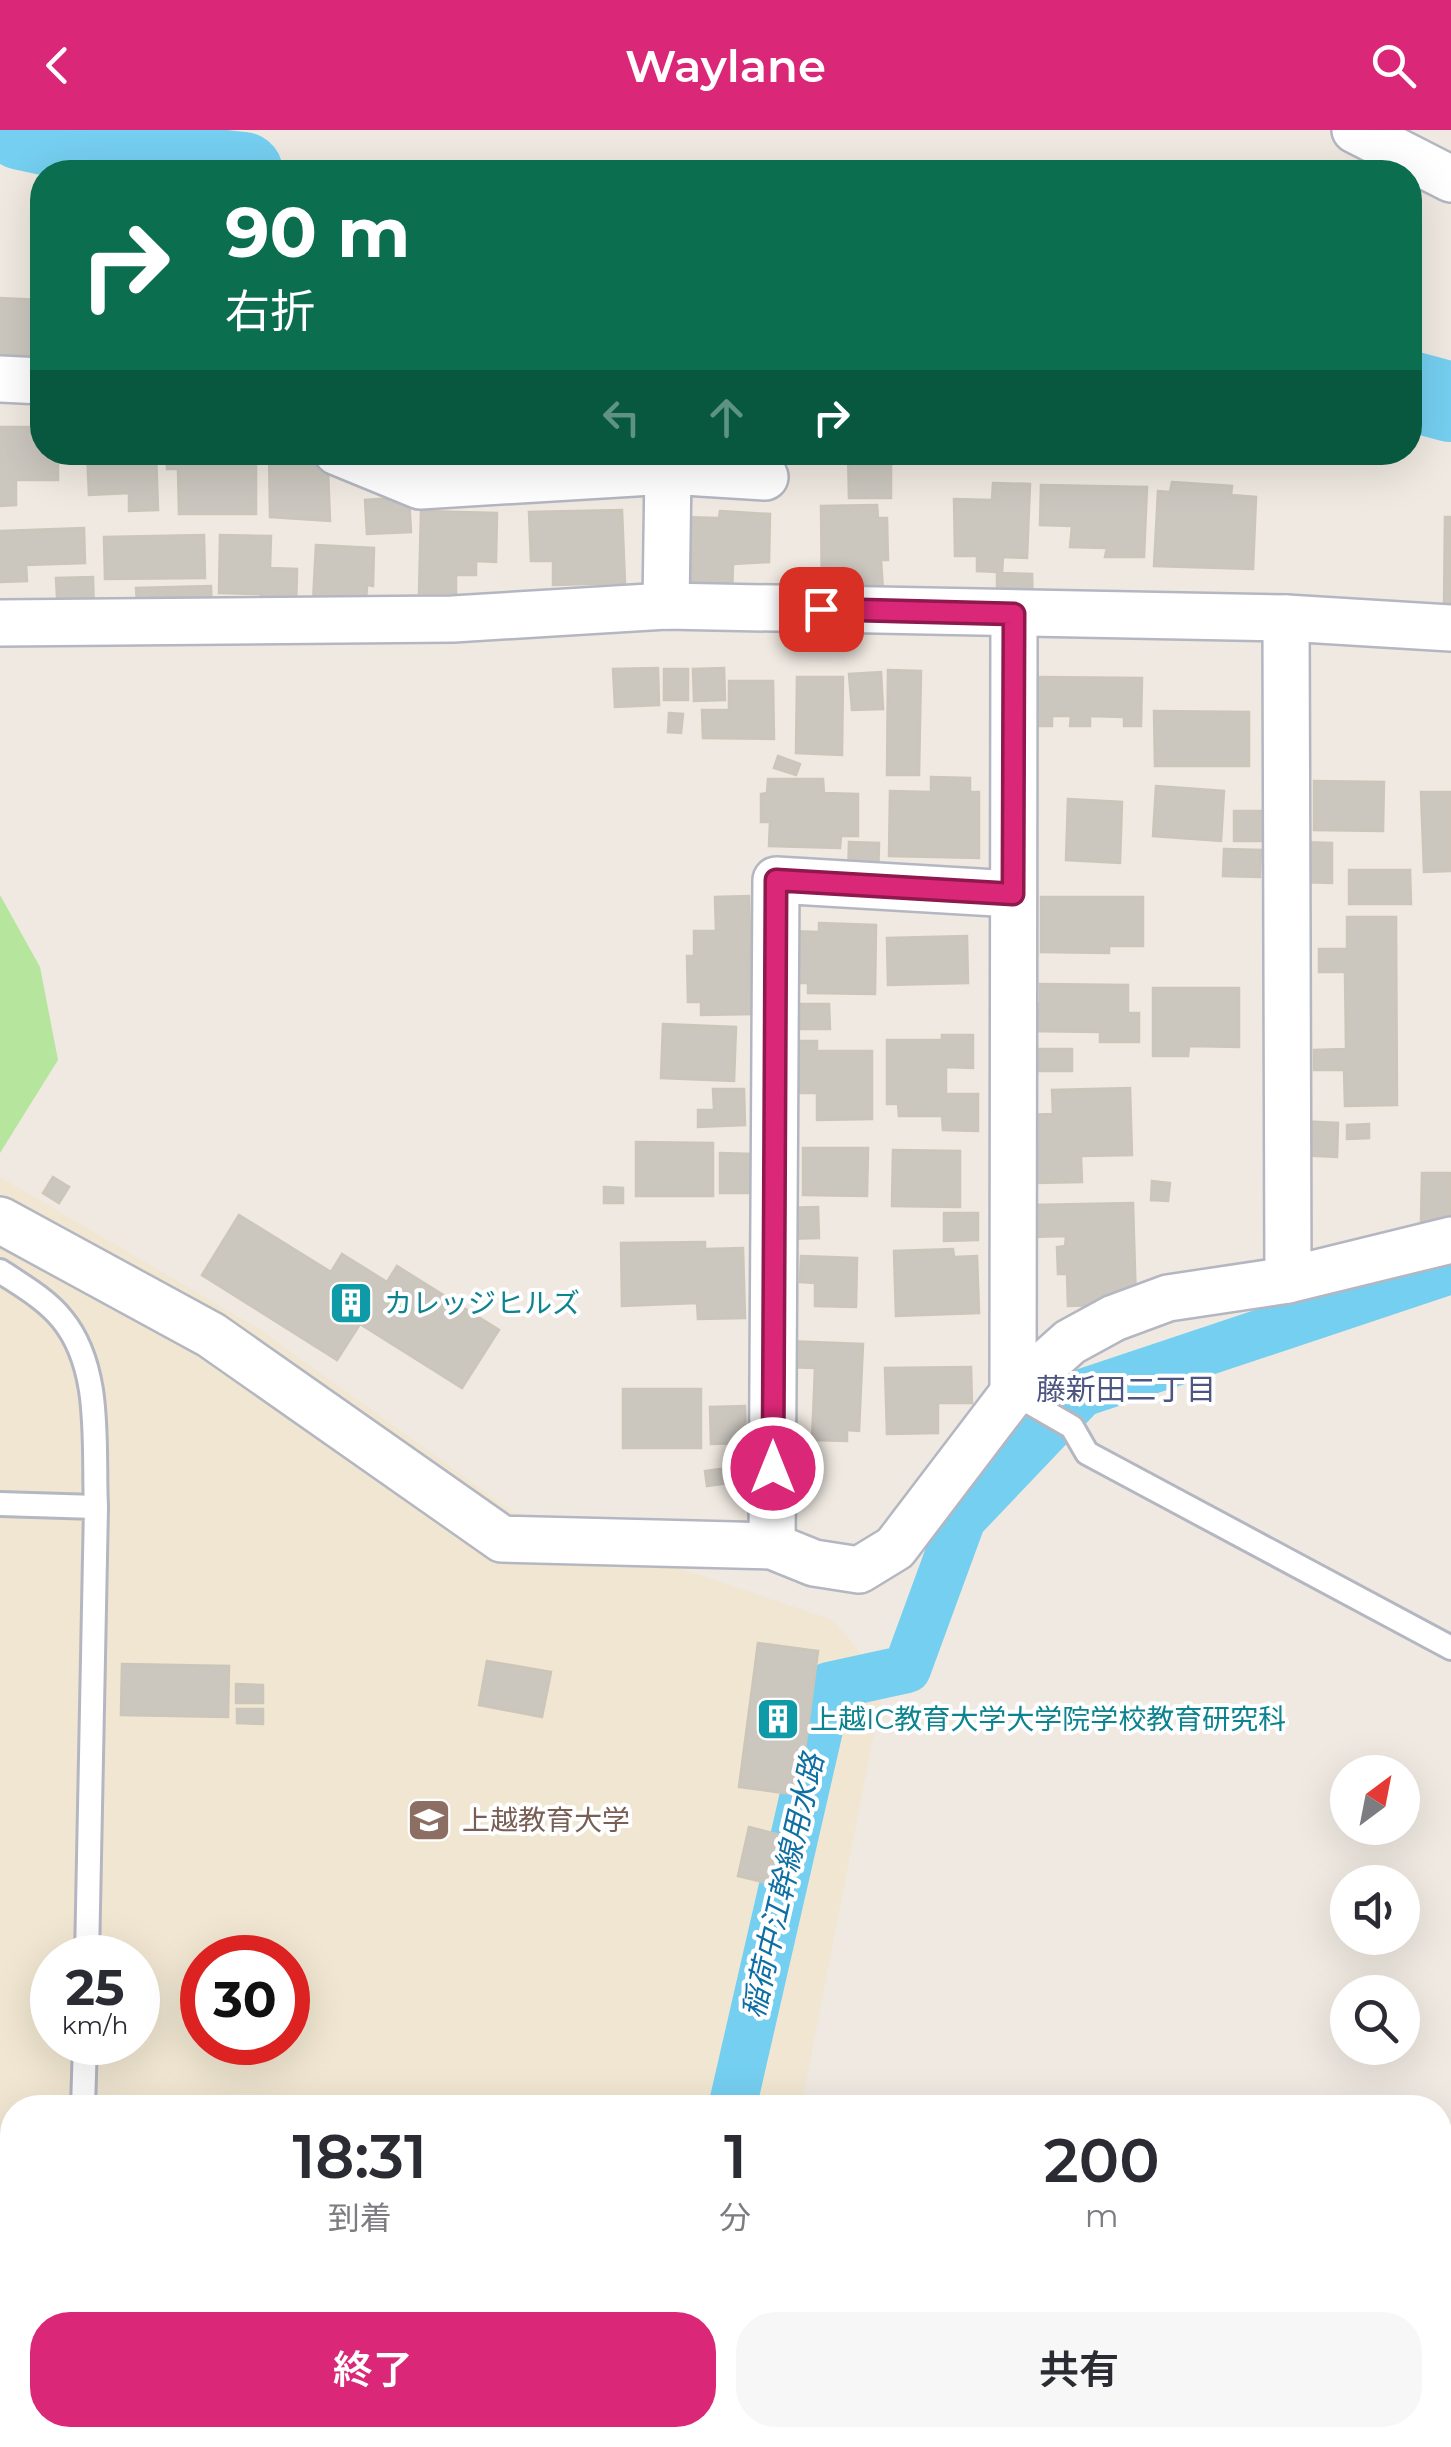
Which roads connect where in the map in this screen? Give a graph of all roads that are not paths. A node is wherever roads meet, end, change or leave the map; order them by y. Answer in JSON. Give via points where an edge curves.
{"nodes":[{"id":1,"x":1355,"y":130,"type":"edge"},
{"id":2,"x":1414,"y":160,"type":"edge"},
{"id":3,"x":1422,"y":164,"type":"edge"},
{"id":4,"x":1451,"y":179,"type":"edge"},
{"id":5,"x":0,"y":378,"type":"edge"},
{"id":6,"x":30,"y":380,"type":"edge"},
{"id":7,"x":369,"y":465,"type":"edge"},
{"id":8,"x":668,"y":472,"type":"junction"},
{"id":9,"x":764,"y":476,"type":"dead end"},
{"id":10,"x":666,"y":606,"type":"junction"},
{"id":11,"x":1014,"y":614,"type":"junction"},
{"id":12,"x":1286,"y":618,"type":"junction"},
{"id":13,"x":0,"y":623,"type":"edge"},
{"id":14,"x":1451,"y":628,"type":"edge"},
{"id":15,"x":1013,"y":894,"type":"junction"},
{"id":16,"x":0,"y":1220,"type":"edge"},
{"id":17,"x":1451,"y":1240,"type":"edge"},
{"id":18,"x":0,"y":1271,"type":"edge"},
{"id":19,"x":1288,"y":1280,"type":"junction"},
{"id":20,"x":1013,"y":1393,"type":"junction"},
{"id":21,"x":0,"y":1504,"type":"edge"},
{"id":22,"x":96,"y":1508,"type":"junction"},
{"id":23,"x":772,"y":1546,"type":"junction"},
{"id":24,"x":1451,"y":1648,"type":"edge"},
{"id":25,"x":87,"y":1935,"type":"edge"},
{"id":26,"x":85,"y":2065,"type":"edge"},
{"id":27,"x":84,"y":2095,"type":"edge"}],
"edges":[{"from":1,"to":2,"type":"street"},
{"from":3,"to":4,"type":"street"},
{"from":5,"to":6,"type":"street"},
{"from":7,"to":8,"type":"street","via":[[420,486]]},
{"from":8,"to":9,"type":"street"},
{"from":8,"to":10,"type":"street"},
{"from":10,"to":11,"type":"street"},
{"from":10,"to":13,"type":"street","via":[[454,619]]},
{"from":11,"to":12,"type":"street"},
{"from":11,"to":15,"type":"street"},
{"from":12,"to":14,"type":"street"},
{"from":12,"to":19,"type":"street"},
{"from":15,"to":20,"type":"street"},
{"from":15,"to":23,"type":"street","via":[[776,880]]},
{"from":16,"to":23,"type":"street","via":[[211,1334],[502,1540]]},
{"from":17,"to":19,"type":"street"},
{"from":18,"to":22,"type":"lane","via":[[62,1318],[84,1356]]},
{"from":19,"to":20,"type":"street","via":[[1168,1298],[1114,1318],[1070,1342]]},
{"from":20,"to":23,"type":"street","via":[[895,1548],[860,1570],[814,1563]]},
{"from":20,"to":24,"type":"lane","via":[[1072,1427],[1087,1453]]},
{"from":21,"to":22,"type":"lane"},
{"from":22,"to":25,"type":"lane"},
{"from":26,"to":27,"type":"lane"}]}
